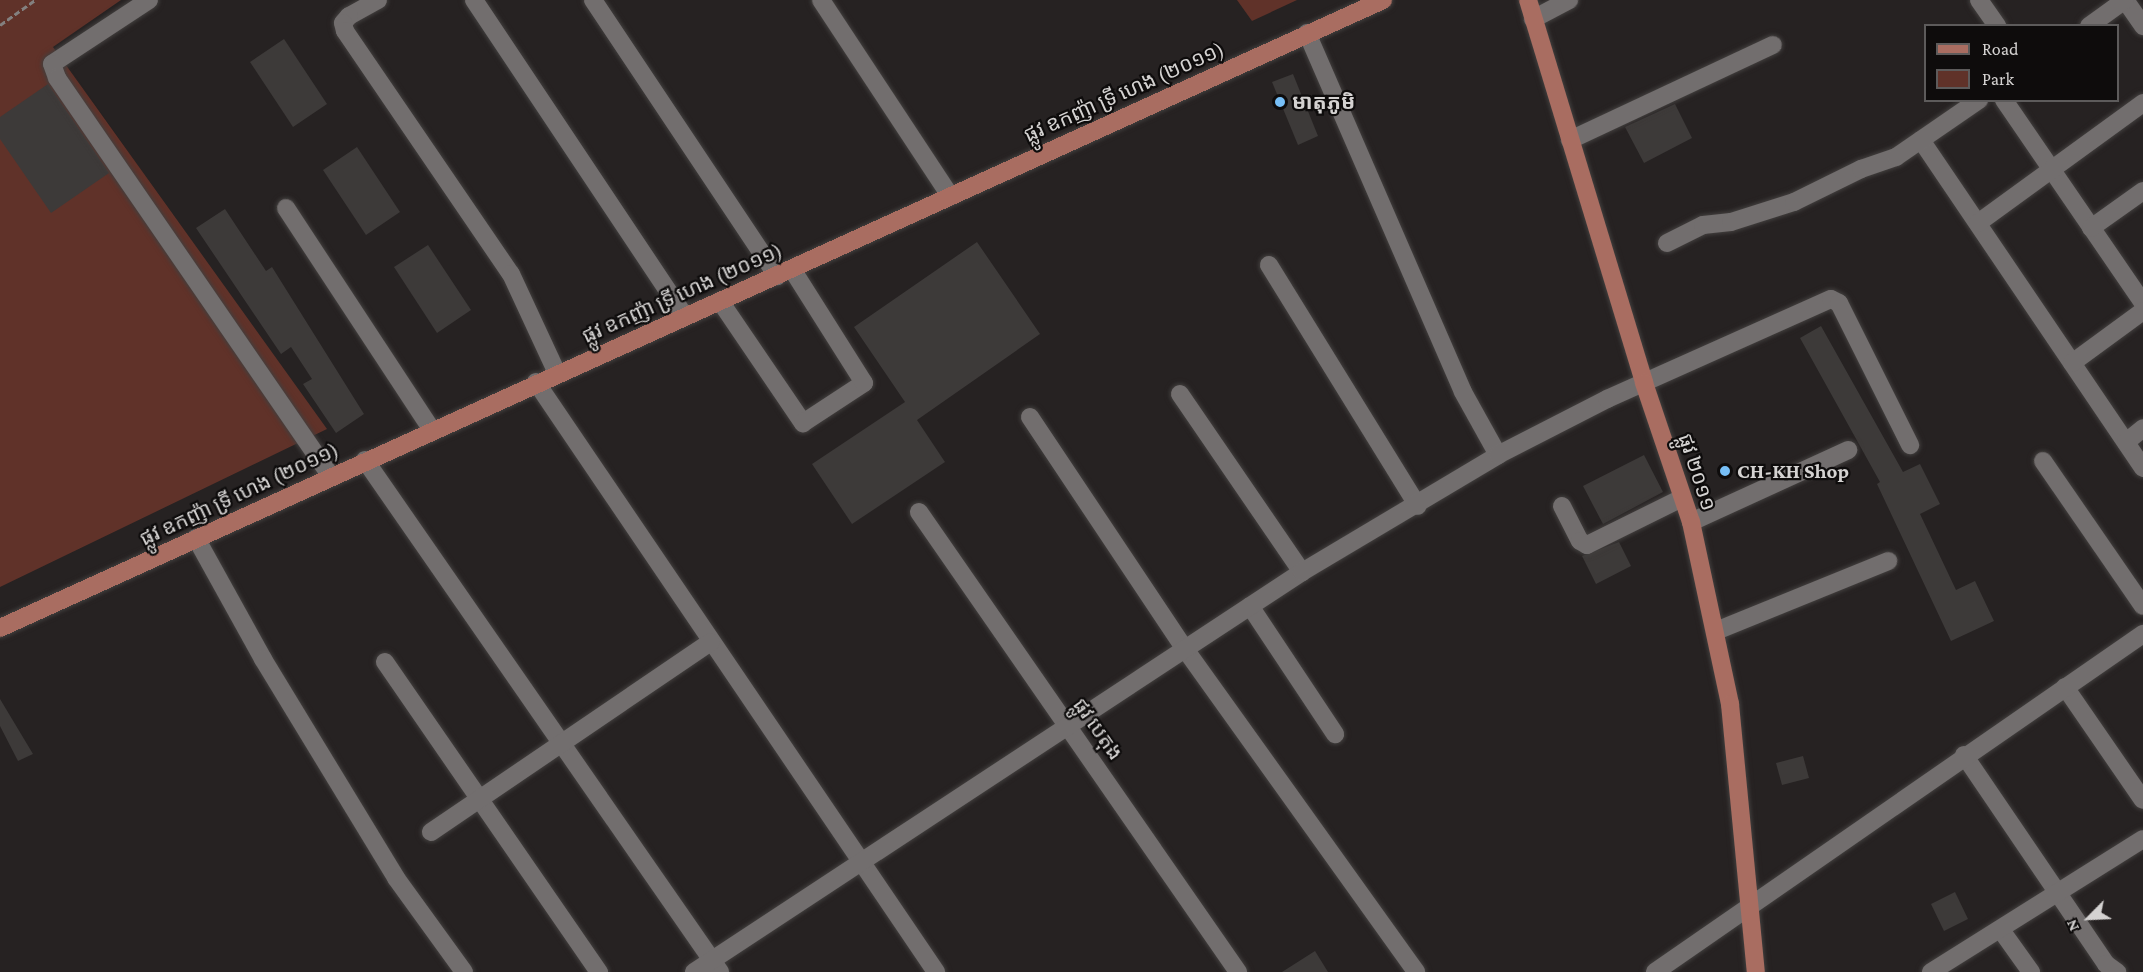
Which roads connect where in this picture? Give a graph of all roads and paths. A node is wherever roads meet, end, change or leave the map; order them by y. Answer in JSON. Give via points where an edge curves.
{"nodes":[{"id":1,"x":35,"y":0,"type":"edge"},
{"id":2,"x":149,"y":0,"type":"edge"},
{"id":3,"x":378,"y":0,"type":"edge"},
{"id":4,"x":474,"y":0,"type":"edge"},
{"id":5,"x":593,"y":0,"type":"edge"},
{"id":6,"x":821,"y":0,"type":"edge"},
{"id":7,"x":1383,"y":0,"type":"edge"},
{"id":8,"x":1528,"y":0,"type":"edge"},
{"id":9,"x":1569,"y":0,"type":"edge"},
{"id":10,"x":1979,"y":0,"type":"edge"},
{"id":11,"x":2134,"y":9,"type":"edge"},
{"id":12,"x":1533,"y":19,"type":"junction"},
{"id":13,"x":1996,"y":24,"type":"edge"},
{"id":14,"x":2094,"y":24,"type":"edge"},
{"id":15,"x":0,"y":25,"type":"edge"},
{"id":16,"x":1306,"y":33,"type":"junction"},
{"id":17,"x":1773,"y":45,"type":"dead end"},
{"id":18,"x":1973,"y":102,"type":"edge"},
{"id":19,"x":2005,"y":102,"type":"edge"},
{"id":20,"x":2143,"y":103,"type":"edge"},
{"id":21,"x":1570,"y":140,"type":"junction"},
{"id":22,"x":1921,"y":140,"type":"junction"},
{"id":23,"x":2051,"y":170,"type":"junction"},
{"id":24,"x":2143,"y":191,"type":"edge"},
{"id":25,"x":950,"y":196,"type":"junction"},
{"id":26,"x":286,"y":208,"type":"dead end"},
{"id":27,"x":1978,"y":223,"type":"junction"},
{"id":28,"x":2091,"y":228,"type":"junction"},
{"id":29,"x":1667,"y":243,"type":"dead end"},
{"id":30,"x":1269,"y":265,"type":"dead end"},
{"id":31,"x":784,"y":272,"type":"junction"},
{"id":32,"x":2141,"y":295,"type":"edge"},
{"id":33,"x":720,"y":301,"type":"junction"},
{"id":34,"x":2143,"y":311,"type":"edge"},
{"id":35,"x":685,"y":316,"type":"junction"},
{"id":36,"x":2072,"y":363,"type":"junction"},
{"id":37,"x":556,"y":373,"type":"junction"},
{"id":38,"x":536,"y":382,"type":"junction"},
{"id":39,"x":1644,"y":383,"type":"junction"},
{"id":40,"x":1180,"y":394,"type":"dead end"},
{"id":41,"x":1030,"y":417,"type":"dead end"},
{"id":42,"x":2143,"y":428,"type":"edge"},
{"id":43,"x":431,"y":429,"type":"junction"},
{"id":44,"x":2126,"y":442,"type":"junction"},
{"id":45,"x":1910,"y":445,"type":"dead end"},
{"id":46,"x":1848,"y":450,"type":"dead end"},
{"id":47,"x":1498,"y":455,"type":"junction"},
{"id":48,"x":365,"y":460,"type":"junction"},
{"id":49,"x":2043,"y":461,"type":"dead end"},
{"id":50,"x":2143,"y":468,"type":"edge"},
{"id":51,"x":331,"y":476,"type":"junction"},
{"id":52,"x":1682,"y":498,"type":"junction"},
{"id":53,"x":1418,"y":506,"type":"junction"},
{"id":54,"x":1562,"y":506,"type":"dead end"},
{"id":55,"x":919,"y":512,"type":"dead end"},
{"id":56,"x":1691,"y":522,"type":"junction"},
{"id":57,"x":196,"y":538,"type":"junction"},
{"id":58,"x":1888,"y":561,"type":"dead end"},
{"id":59,"x":1302,"y":572,"type":"junction"},
{"id":60,"x":1250,"y":606,"type":"junction"},
{"id":61,"x":2143,"y":606,"type":"edge"},
{"id":62,"x":0,"y":628,"type":"edge"},
{"id":63,"x":1716,"y":631,"type":"junction"},
{"id":64,"x":2143,"y":634,"type":"edge"},
{"id":65,"x":711,"y":642,"type":"junction"},
{"id":66,"x":1185,"y":649,"type":"junction"},
{"id":67,"x":385,"y":662,"type":"dead end"},
{"id":68,"x":2066,"y":687,"type":"junction"},
{"id":69,"x":1068,"y":725,"type":"junction"},
{"id":70,"x":1335,"y":734,"type":"dead end"},
{"id":71,"x":563,"y":743,"type":"junction"},
{"id":72,"x":1964,"y":755,"type":"junction"},
{"id":73,"x":2143,"y":800,"type":"edge"},
{"id":74,"x":478,"y":801,"type":"junction"},
{"id":75,"x":431,"y":832,"type":"dead end"},
{"id":76,"x":2143,"y":839,"type":"edge"},
{"id":77,"x":860,"y":863,"type":"junction"},
{"id":78,"x":2057,"y":895,"type":"junction"},
{"id":79,"x":1750,"y":908,"type":"junction"},
{"id":80,"x":2001,"y":930,"type":"junction"},
{"id":81,"x":716,"y":966,"type":"edge"},
{"id":82,"x":464,"y":972,"type":"edge"},
{"id":83,"x":599,"y":972,"type":"edge"},
{"id":84,"x":694,"y":972,"type":"edge"},
{"id":85,"x":936,"y":972,"type":"edge"},
{"id":86,"x":1238,"y":972,"type":"edge"},
{"id":87,"x":1416,"y":972,"type":"edge"},
{"id":88,"x":1655,"y":972,"type":"edge"},
{"id":89,"x":1756,"y":972,"type":"edge"},
{"id":90,"x":1931,"y":972,"type":"edge"},
{"id":91,"x":2031,"y":972,"type":"edge"},
{"id":92,"x":2117,"y":972,"type":"edge"}],
"edges":[{"from":1,"to":15,"type":"path"},
{"from":2,"to":51,"type":"street","via":[[52,64],[57,78]]},
{"from":3,"to":37,"type":"street","via":[[348,16],[343,22],[345,31],[511,274]]},
{"from":4,"to":35,"type":"street"},
{"from":5,"to":31,"type":"street"},
{"from":6,"to":25,"type":"street"},
{"from":7,"to":16,"type":"main road","name":"ផ្លូវ ឧកញ៉ា ទ្រី ហេង (២០១១)"},
{"from":8,"to":12,"type":"main road","name":"ផ្លូវ ២០១១"},
{"from":9,"to":12,"type":"street"},
{"from":10,"to":13,"type":"street"},
{"from":11,"to":14,"type":"street"},
{"from":12,"to":21,"type":"main road","name":"ផ្លូវ ២០១១"},
{"from":16,"to":25,"type":"main road","name":"ផ្លូវ ឧកញ៉ា ទ្រី ហេង (២០១១)"},
{"from":16,"to":47,"type":"street","via":[[1463,392]]},
{"from":17,"to":21,"type":"street"},
{"from":18,"to":22,"type":"street"},
{"from":19,"to":23,"type":"street"},
{"from":20,"to":23,"type":"street"},
{"from":21,"to":39,"type":"main road","name":"ផ្លូវ ២០១១"},
{"from":22,"to":27,"type":"street"},
{"from":22,"to":29,"type":"street","via":[[1896,158],[1794,202],[1731,222],[1704,225]]},
{"from":23,"to":27,"type":"street"},
{"from":23,"to":28,"type":"street"},
{"from":24,"to":28,"type":"street"},
{"from":25,"to":31,"type":"main road","name":"ផ្លូវ ឧកញ៉ា ទ្រី ហេង (២០១១)"},
{"from":26,"to":43,"type":"street"},
{"from":27,"to":36,"type":"street"},
{"from":28,"to":32,"type":"street"},
{"from":30,"to":53,"type":"street"},
{"from":31,"to":33,"type":"main road","name":"ផ្លូវ ឧកញ៉ា ទ្រី ហេង (២០១១)"},
{"from":31,"to":33,"type":"street","via":[[811,299],[864,383],[803,423]]},
{"from":33,"to":35,"type":"main road","name":"ផ្លូវ ឧកញ៉ា ទ្រី ហេង (២០១១)"},
{"from":34,"to":36,"type":"street"},
{"from":35,"to":37,"type":"main road","name":"ផ្លូវ ឧកញ៉ា ទ្រី ហេង (២០១១)"},
{"from":36,"to":44,"type":"street"},
{"from":37,"to":38,"type":"main road","name":"ផ្លូវ ឧកញ៉ា ទ្រី ហេង (២០១១)"},
{"from":38,"to":43,"type":"main road","name":"ផ្លូវ ឧកញ៉ា ទ្រី ហេង (២០១១)"},
{"from":38,"to":65,"type":"street"},
{"from":39,"to":45,"type":"street","via":[[1833,298]]},
{"from":39,"to":47,"type":"street"},
{"from":39,"to":52,"type":"main road","name":"ផ្លូវ ២០១១"},
{"from":40,"to":59,"type":"street"},
{"from":41,"to":66,"type":"street"},
{"from":42,"to":44,"type":"street"},
{"from":43,"to":48,"type":"main road","name":"ផ្លូវ ឧកញ៉ា ទ្រី ហេង (២០១១)"},
{"from":44,"to":50,"type":"street"},
{"from":46,"to":56,"type":"street"},
{"from":47,"to":53,"type":"street"},
{"from":48,"to":51,"type":"main road","name":"ផ្លូវ ឧកញ៉ា ទ្រី ហេង (២០១១)"},
{"from":48,"to":71,"type":"street"},
{"from":49,"to":61,"type":"street"},
{"from":51,"to":57,"type":"main road","name":"ផ្លូវ ឧកញ៉ា ទ្រី ហេង (២០១១)"},
{"from":52,"to":54,"type":"street","via":[[1587,545],[1580,541]]},
{"from":52,"to":56,"type":"main road","name":"ផ្លូវ ២០១១"},
{"from":53,"to":59,"type":"street"},
{"from":55,"to":69,"type":"street","name":"ផ្លូវ បេតុង"},
{"from":56,"to":63,"type":"main road","name":"ផ្លូវ ២០១១"},
{"from":57,"to":62,"type":"main road","name":"ផ្លូវ ឧកញ៉ា ទ្រី ហេង (២០១១)"},
{"from":57,"to":82,"type":"street","via":[[263,659],[396,878]]},
{"from":58,"to":63,"type":"street"},
{"from":59,"to":60,"type":"street"},
{"from":60,"to":66,"type":"street"},
{"from":60,"to":70,"type":"street"},
{"from":63,"to":79,"type":"main road","name":"ផ្លូវ ២០១១","via":[[1730,704]]},
{"from":64,"to":68,"type":"street"},
{"from":65,"to":71,"type":"street"},
{"from":65,"to":77,"type":"street"},
{"from":66,"to":69,"type":"street"},
{"from":66,"to":87,"type":"street"},
{"from":67,"to":74,"type":"street"},
{"from":68,"to":72,"type":"street"},
{"from":68,"to":73,"type":"street"},
{"from":69,"to":77,"type":"street"},
{"from":69,"to":86,"type":"street","name":"ផ្លូវ បេតុង"},
{"from":71,"to":74,"type":"street"},
{"from":71,"to":81,"type":"street"},
{"from":72,"to":78,"type":"street"},
{"from":72,"to":79,"type":"street"},
{"from":74,"to":75,"type":"street"},
{"from":74,"to":83,"type":"street"},
{"from":76,"to":78,"type":"street"},
{"from":77,"to":81,"type":"street"},
{"from":77,"to":85,"type":"street"},
{"from":78,"to":80,"type":"street"},
{"from":78,"to":92,"type":"street","via":[[2106,964]]},
{"from":79,"to":88,"type":"street"},
{"from":79,"to":89,"type":"main road","name":"ផ្លូវ ២០១១"},
{"from":80,"to":90,"type":"street"},
{"from":80,"to":91,"type":"street"},
{"from":81,"to":84,"type":"street"}]}
